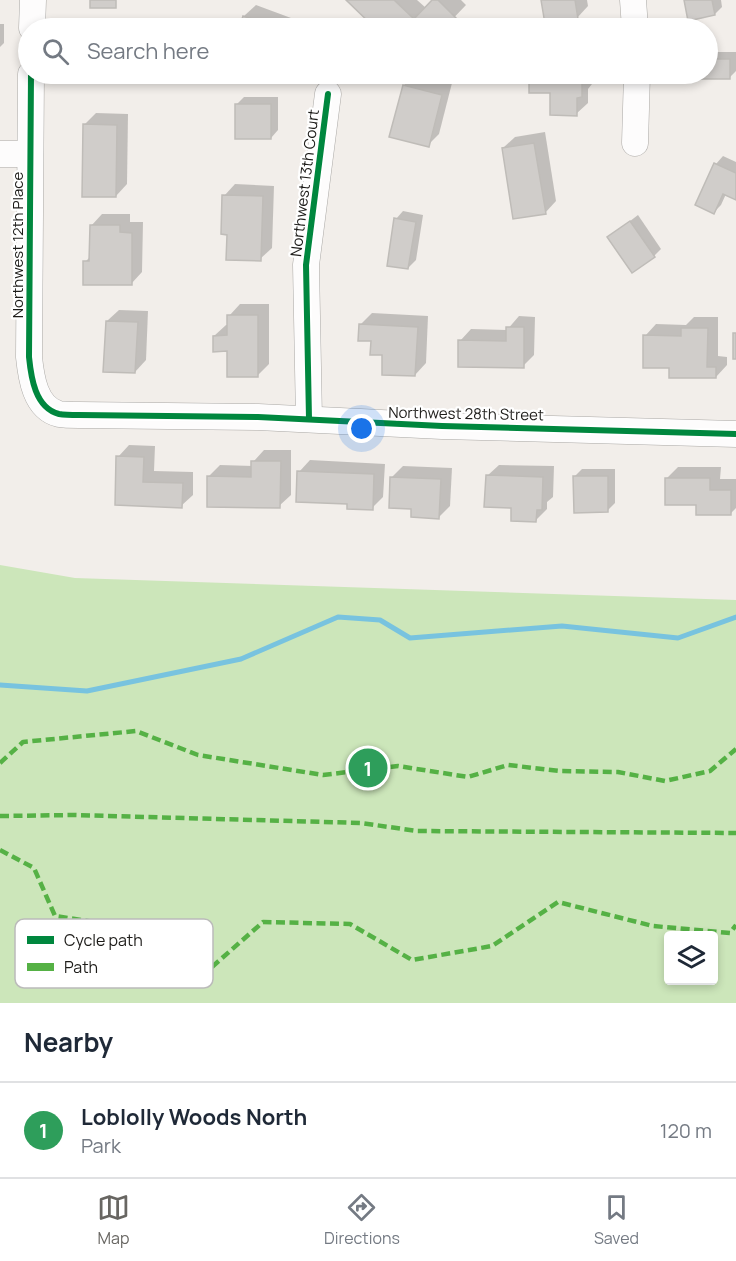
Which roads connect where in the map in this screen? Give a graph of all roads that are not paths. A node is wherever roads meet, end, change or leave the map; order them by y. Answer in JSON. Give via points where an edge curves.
{"nodes":[{"id":1,"x":33,"y":0,"type":"edge"},
{"id":2,"x":633,"y":0,"type":"edge"},
{"id":3,"x":32,"y":18,"type":"edge"},
{"id":4,"x":634,"y":18,"type":"edge"},
{"id":5,"x":31,"y":84,"type":"edge"},
{"id":6,"x":637,"y":84,"type":"edge"},
{"id":7,"x":328,"y":94,"type":"dead end"},
{"id":8,"x":635,"y":143,"type":"dead end"},
{"id":9,"x":0,"y":154,"type":"edge"},
{"id":10,"x":30,"y":154,"type":"junction"},
{"id":11,"x":52,"y":410,"type":"joint"},
{"id":12,"x":309,"y":419,"type":"junction"},
{"id":13,"x":736,"y":434,"type":"edge"}],
"edges":[{"from":1,"to":3,"type":"street"},
{"from":2,"to":4,"type":"street"},
{"from":5,"to":10,"type":"street","name":"Northwest 12th Place"},
{"from":6,"to":8,"type":"street"},
{"from":7,"to":12,"type":"street","name":"Northwest 13th Court","via":[[306,265]]},
{"from":9,"to":10,"type":"street"},
{"from":10,"to":11,"type":"street","name":"Northwest 12th Place","via":[[29,357],[39,398]]},
{"from":11,"to":12,"type":"street","name":"Northwest 28th Street","via":[[79,416]]},
{"from":12,"to":13,"type":"street","name":"Northwest 28th Street"}]}
